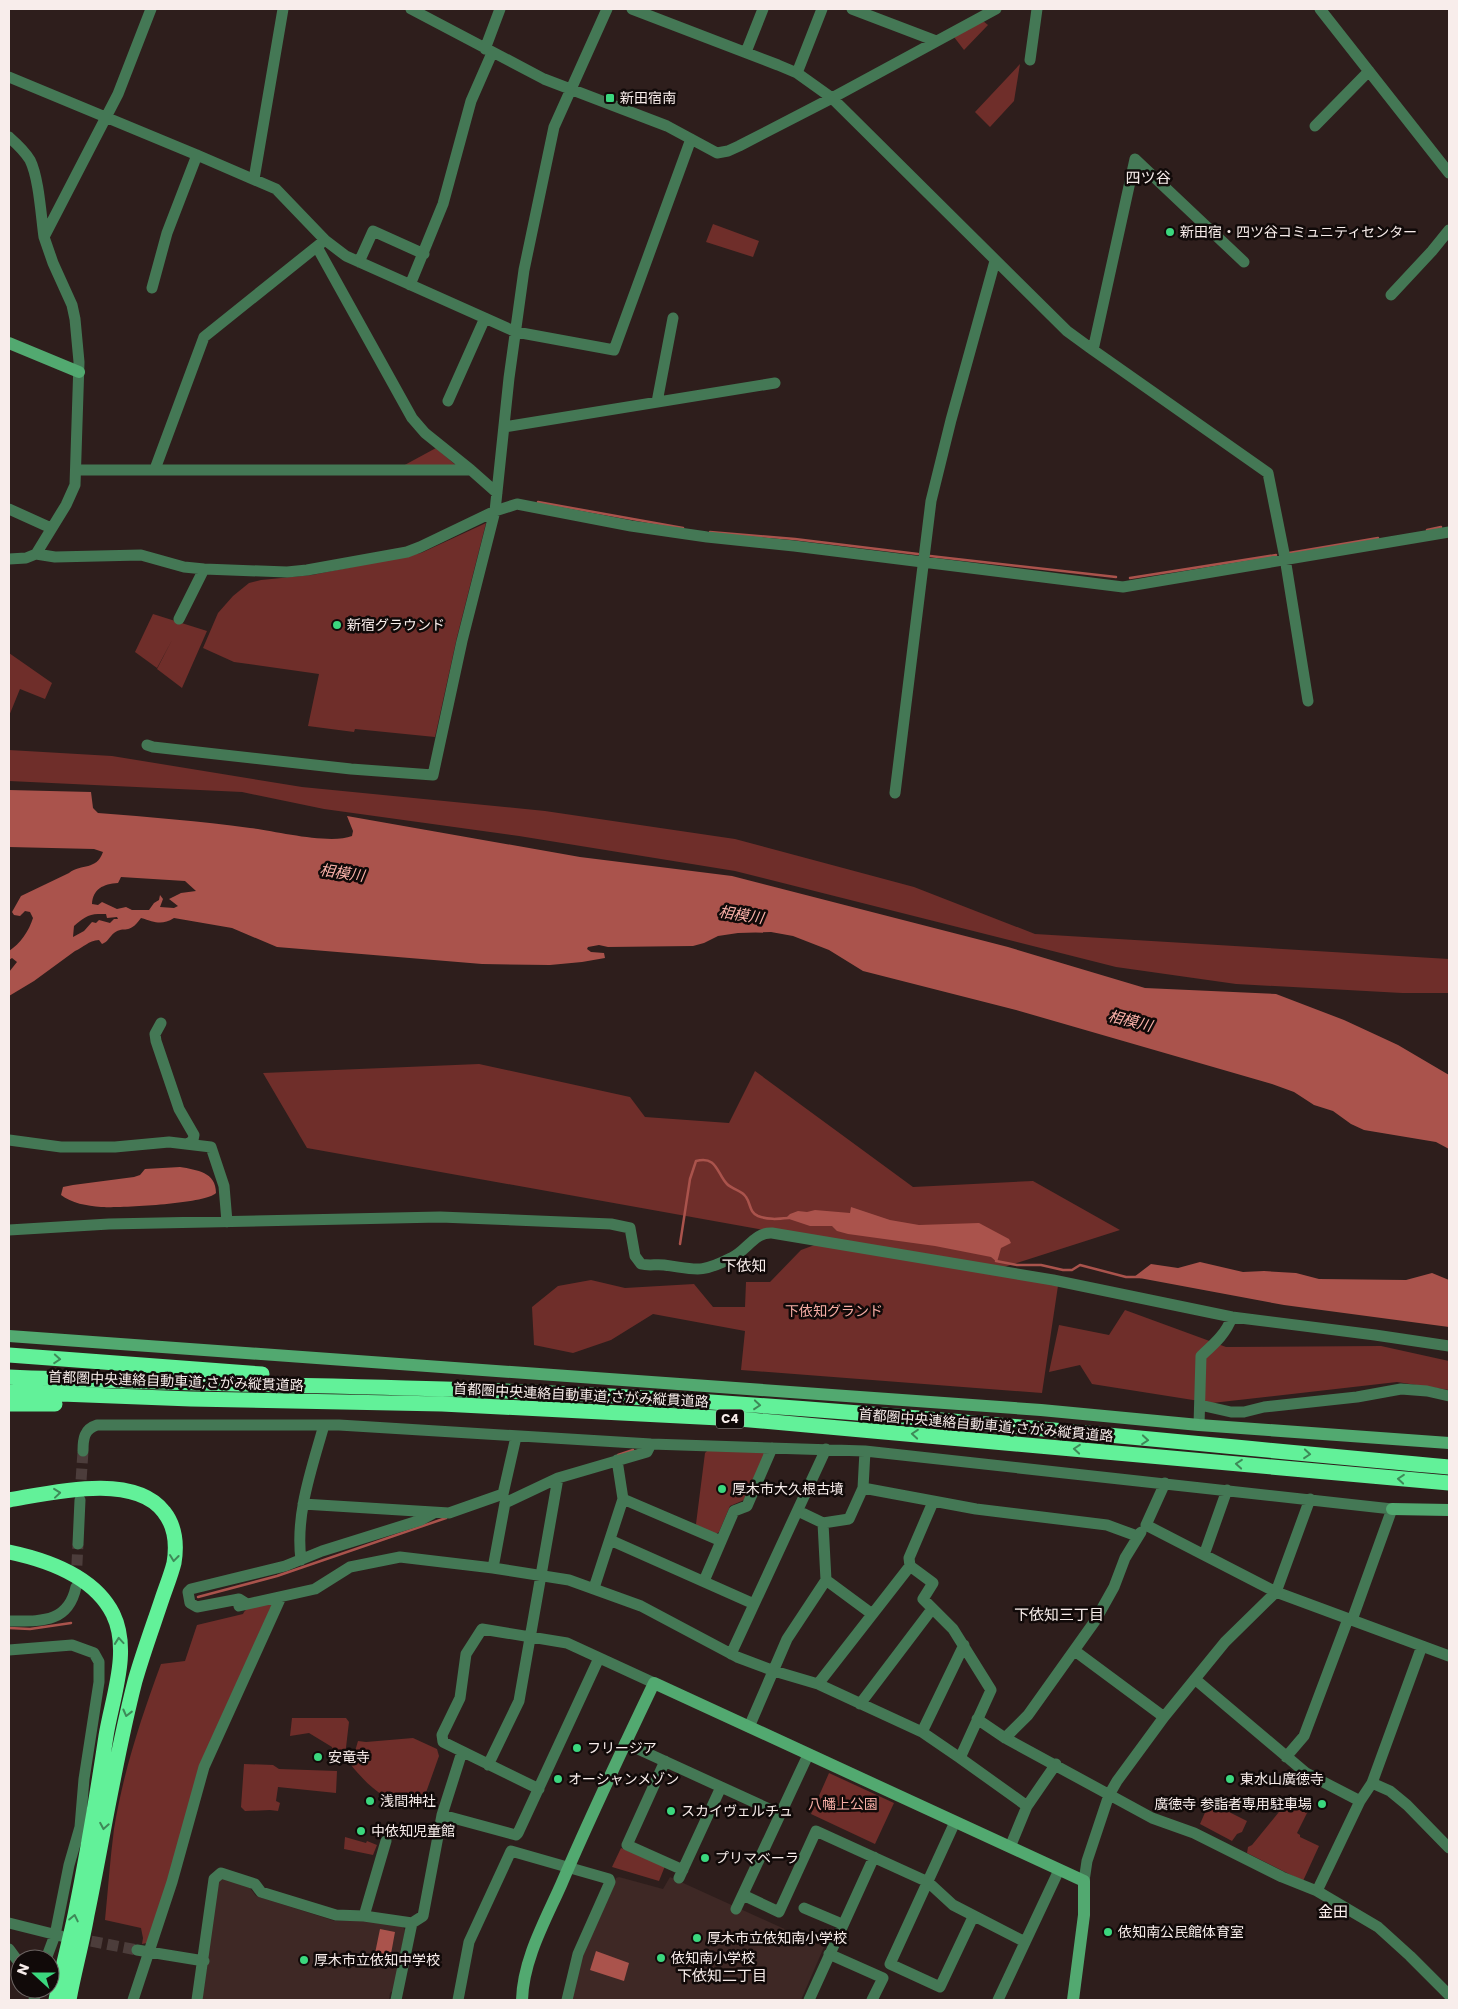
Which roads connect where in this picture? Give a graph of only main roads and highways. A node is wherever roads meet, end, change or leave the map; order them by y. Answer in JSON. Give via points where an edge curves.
{"nodes":[{"id":1,"x":9,"y":1355,"type":"edge"},
{"id":2,"x":9,"y":1376,"type":"edge"},
{"id":3,"x":454,"y":1388,"type":"junction"},
{"id":4,"x":9,"y":1392,"type":"edge"},
{"id":5,"x":192,"y":1398,"type":"junction"},
{"id":6,"x":9,"y":1404,"type":"edge"},
{"id":7,"x":1449,"y":1467,"type":"edge"},
{"id":8,"x":1449,"y":1483,"type":"edge"},
{"id":9,"x":9,"y":1500,"type":"edge"},
{"id":10,"x":9,"y":1552,"type":"edge"},
{"id":11,"x":56,"y":2000,"type":"edge"},
{"id":12,"x":69,"y":2000,"type":"edge"}],
"edges":[{"from":1,"to":3,"type":"highway","one_way":true},
{"from":2,"to":3,"type":"highway","name":"首都圏中央連絡自動車道;さがみ縦貫道路","number":"C4"},
{"from":3,"to":7,"type":"highway","name":"首都圏中央連絡自動車道;さがみ縦貫道路","number":"C4","one_way":true,"via":[[770,1406]]},
{"from":4,"to":5,"type":"highway","name":"首都圏中央連絡自動車道;さがみ縦貫道路","number":"C4"},
{"from":5,"to":6,"type":"highway"},
{"from":8,"to":5,"type":"highway","name":"首都圏中央連絡自動車道;さがみ縦貫道路","number":"C4","one_way":true,"via":[[739,1419],[442,1404]]},
{"from":9,"to":12,"type":"highway","one_way":true,"via":[[96,1489],[135,1492],[163,1510],[172,1526],[175,1542],[171,1573],[136,1680],[117,1753]]},
{"from":11,"to":10,"type":"highway","one_way":true,"via":[[100,1776],[118,1672],[119,1637],[108,1606],[87,1583],[48,1564]]}]}
